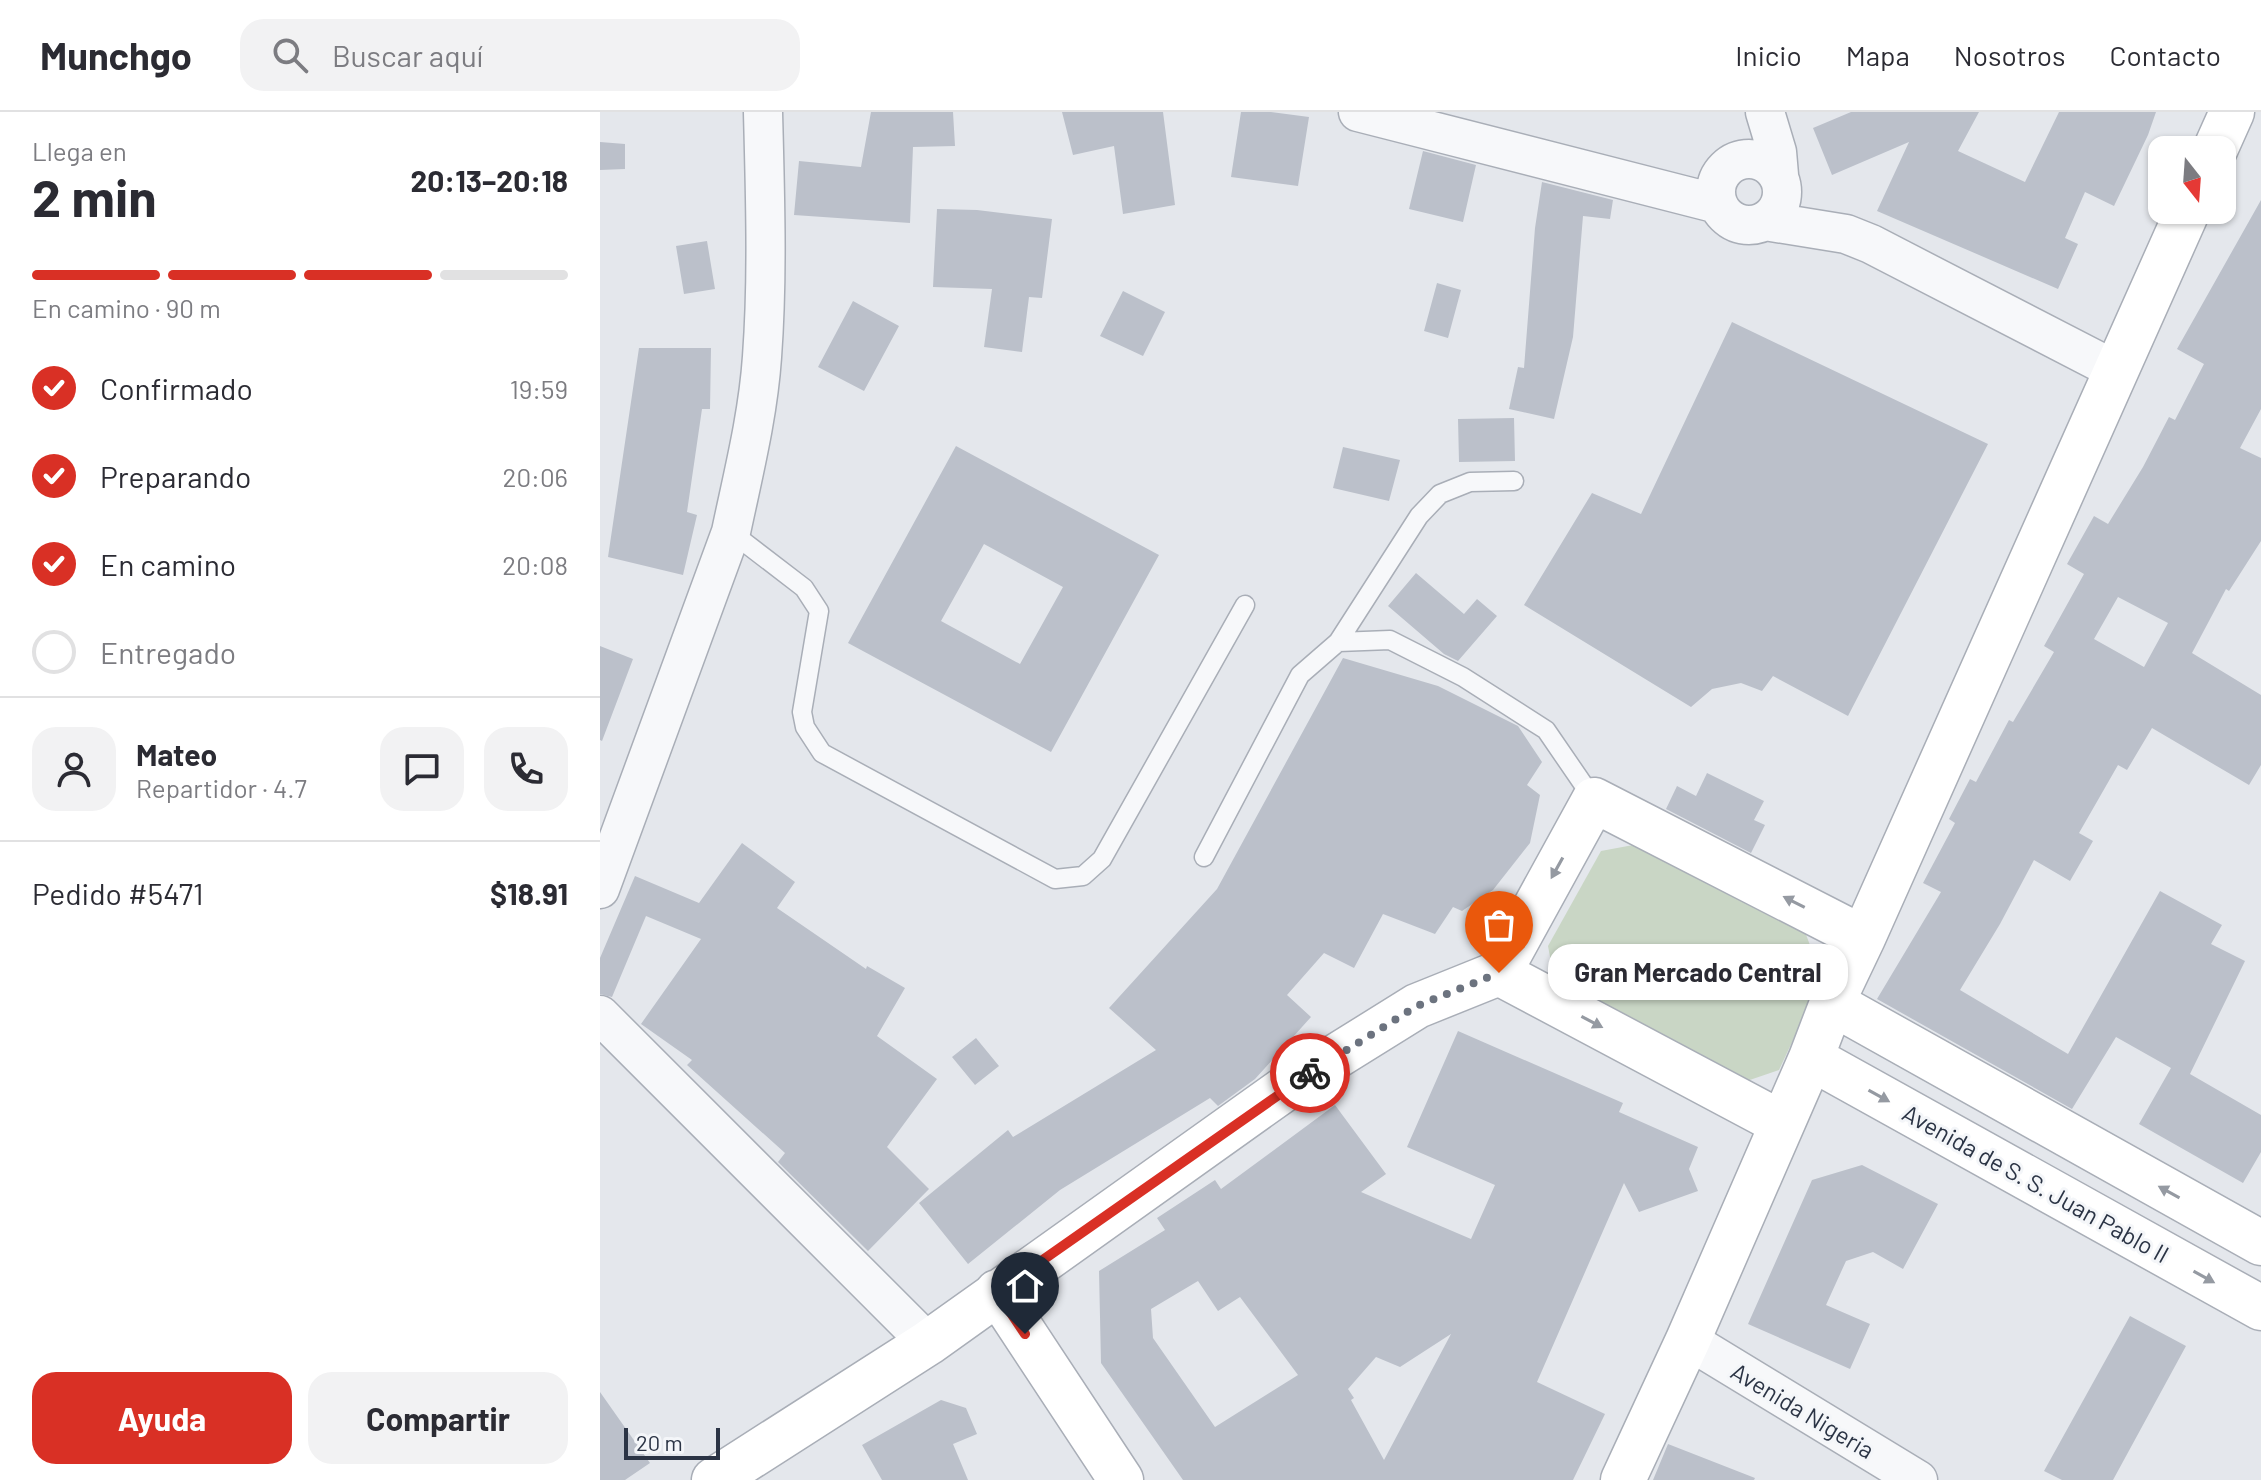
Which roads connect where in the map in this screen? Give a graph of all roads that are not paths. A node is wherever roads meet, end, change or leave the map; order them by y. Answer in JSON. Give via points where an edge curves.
{"nodes":[{"id":1,"x":763,"y":112,"type":"edge"},
{"id":2,"x":1358,"y":112,"type":"edge"},
{"id":3,"x":1756,"y":112,"type":"edge"},
{"id":4,"x":1765,"y":112,"type":"edge"},
{"id":5,"x":2232,"y":112,"type":"edge"},
{"id":6,"x":2221,"y":136,"type":"edge"},
{"id":7,"x":1733,"y":163,"type":"junction"},
{"id":8,"x":1780,"y":178,"type":"junction"},
{"id":9,"x":1718,"y":204,"type":"junction"},
{"id":10,"x":1765,"y":221,"type":"junction"},
{"id":11,"x":2182,"y":224,"type":"edge"},
{"id":12,"x":1846,"y":234,"type":"junction"},
{"id":13,"x":2115,"y":370,"type":"junction"},
{"id":14,"x":1514,"y":481,"type":"dead end"},
{"id":15,"x":731,"y":532,"type":"junction"},
{"id":16,"x":1245,"y":605,"type":"dead end"},
{"id":17,"x":1338,"y":642,"type":"junction"},
{"id":18,"x":1594,"y":800,"type":"junction"},
{"id":19,"x":1204,"y":857,"type":"dead end"},
{"id":20,"x":600,"y":889,"type":"edge"},
{"id":21,"x":1863,"y":938,"type":"junction"},
{"id":22,"x":1499,"y":973,"type":"junction"},
{"id":23,"x":1832,"y":1003,"type":"junction"},
{"id":24,"x":600,"y":1015,"type":"edge"},
{"id":25,"x":1811,"y":1058,"type":"junction"},
{"id":26,"x":1781,"y":1123,"type":"junction"},
{"id":27,"x":2261,"y":1243,"type":"edge"},
{"id":28,"x":997,"y":1292,"type":"junction"},
{"id":29,"x":2261,"y":1308,"type":"edge"},
{"id":30,"x":1688,"y":1340,"type":"junction"},
{"id":31,"x":928,"y":1343,"type":"junction"},
{"id":32,"x":714,"y":1480,"type":"edge"},
{"id":33,"x":1121,"y":1480,"type":"edge"},
{"id":34,"x":1623,"y":1480,"type":"edge"},
{"id":35,"x":1918,"y":1480,"type":"edge"}],
"edges":[{"from":1,"to":15,"type":"street","via":[[762,359]]},
{"from":2,"to":9,"type":"street"},
{"from":3,"to":7,"type":"street"},
{"from":4,"to":8,"type":"street"},
{"from":5,"to":6,"type":"street"},
{"from":7,"to":8,"type":"street","via":[[1763,161]]},
{"from":7,"to":9,"type":"street","via":[[1717,185]]},
{"from":8,"to":10,"type":"street","via":[[1779,208]]},
{"from":8,"to":12,"type":"street"},
{"from":9,"to":10,"type":"street","via":[[1738,223]]},
{"from":10,"to":12,"type":"street"},
{"from":11,"to":13,"type":"street"},
{"from":12,"to":13,"type":"street"},
{"from":13,"to":21,"type":"street"},
{"from":14,"to":17,"type":"lane","via":[[1470,482],[1440,494],[1419,516]]},
{"from":15,"to":16,"type":"lane","via":[[804,588],[819,611],[802,712],[822,753],[1055,879],[1083,876],[1102,859]]},
{"from":15,"to":20,"type":"street"},
{"from":17,"to":18,"type":"lane","via":[[1390,640],[1463,677],[1546,730]]},
{"from":17,"to":19,"type":"lane","via":[[1300,675]]},
{"from":21,"to":18,"type":"street","one_way":true},
{"from":18,"to":22,"type":"street","one_way":true},
{"from":21,"to":23,"type":"street"},
{"from":22,"to":26,"type":"street","one_way":true},
{"from":22,"to":28,"type":"street","via":[[1417,1006],[1290,1085]]},
{"from":23,"to":25,"type":"street"},
{"from":27,"to":23,"type":"street","one_way":true},
{"from":24,"to":31,"type":"street"},
{"from":25,"to":26,"type":"street"},
{"from":25,"to":29,"type":"street","name":"Avenida de S. S. Juan Pablo II","one_way":true},
{"from":26,"to":30,"type":"street"},
{"from":28,"to":31,"type":"street"},
{"from":28,"to":33,"type":"street"},
{"from":30,"to":34,"type":"street"},
{"from":30,"to":35,"type":"street","name":"Avenida Nigeria"},
{"from":31,"to":32,"type":"street"}]}
